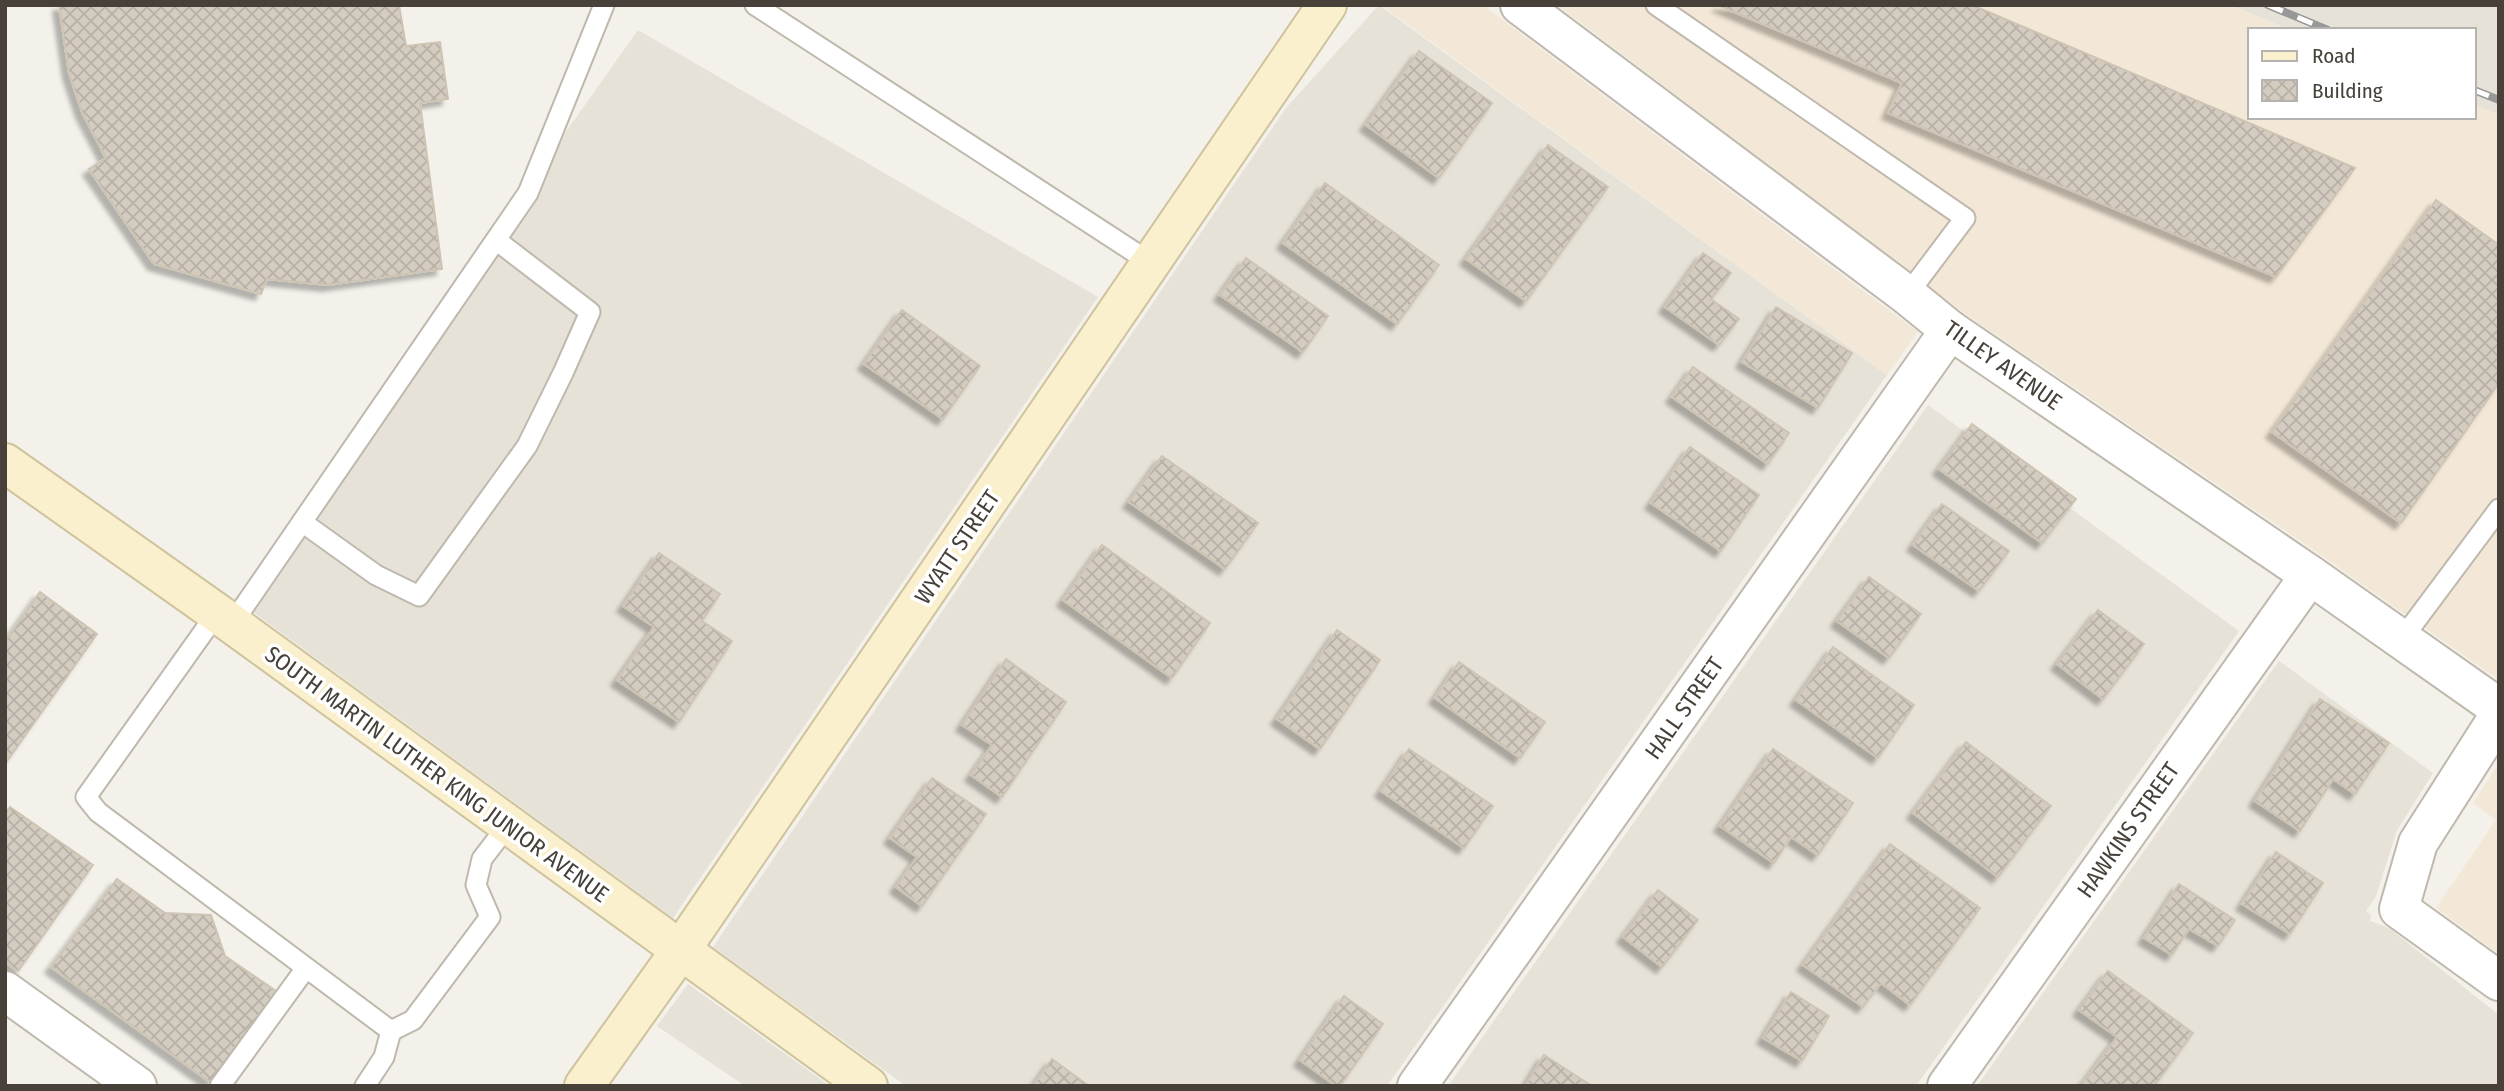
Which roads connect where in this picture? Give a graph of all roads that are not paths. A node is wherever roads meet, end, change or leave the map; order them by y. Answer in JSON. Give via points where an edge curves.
{"nodes":[{"id":1,"x":755,"y":5,"type":"edge"},
{"id":2,"x":1327,"y":5,"type":"edge"},
{"id":3,"x":1520,"y":5,"type":"edge"},
{"id":4,"x":1656,"y":5,"type":"edge"},
{"id":5,"x":602,"y":6,"type":"edge"},
{"id":6,"x":496,"y":240,"type":"junction"},
{"id":7,"x":1151,"y":263,"type":"junction"},
{"id":8,"x":1907,"y":295,"type":"junction"},
{"id":9,"x":1950,"y":330,"type":"junction"},
{"id":10,"x":5,"y":463,"type":"edge"},
{"id":11,"x":2499,"y":509,"type":"edge"},
{"id":12,"x":302,"y":522,"type":"junction"},
{"id":13,"x":2310,"y":575,"type":"junction"},
{"id":14,"x":225,"y":619,"type":"junction"},
{"id":15,"x":2402,"y":639,"type":"junction"},
{"id":16,"x":2499,"y":708,"type":"edge"},
{"id":17,"x":2499,"y":716,"type":"edge"},
{"id":18,"x":508,"y":825,"type":"junction"},
{"id":19,"x":680,"y":951,"type":"junction"},
{"id":20,"x":306,"y":968,"type":"junction"},
{"id":21,"x":2499,"y":981,"type":"edge"},
{"id":22,"x":5,"y":992,"type":"edge"},
{"id":23,"x":391,"y":1031,"type":"junction"},
{"id":24,"x":137,"y":1086,"type":"edge"},
{"id":25,"x":220,"y":1086,"type":"edge"},
{"id":26,"x":365,"y":1086,"type":"edge"},
{"id":27,"x":583,"y":1086,"type":"edge"},
{"id":28,"x":868,"y":1086,"type":"edge"},
{"id":29,"x":1418,"y":1086,"type":"edge"},
{"id":30,"x":1947,"y":1086,"type":"edge"}],
"edges":[{"from":1,"to":7,"type":"lane"},
{"from":2,"to":7,"type":"street","name":"WYATT STREET"},
{"from":3,"to":8,"type":"street","name":"TILLEY AVENUE"},
{"from":4,"to":8,"type":"lane","via":[[1965,218]]},
{"from":5,"to":6,"type":"lane","via":[[528,193]]},
{"from":6,"to":12,"type":"lane"},
{"from":6,"to":12,"type":"lane","via":[[590,312],[527,446],[419,596],[376,575]]},
{"from":7,"to":19,"type":"street","name":"WYATT STREET"},
{"from":8,"to":9,"type":"street","name":"TILLEY AVENUE"},
{"from":9,"to":13,"type":"street","name":"TILLEY AVENUE"},
{"from":9,"to":29,"type":"street","name":"HALL STREET"},
{"from":10,"to":14,"type":"street","name":"SOUTH MARTIN LUTHER KING JUNIOR AVENUE"},
{"from":11,"to":15,"type":"lane"},
{"from":12,"to":14,"type":"lane"},
{"from":13,"to":15,"type":"street","name":"TILLEY AVENUE"},
{"from":13,"to":30,"type":"street","name":"HAWKINS STREET"},
{"from":14,"to":18,"type":"street","name":"SOUTH MARTIN LUTHER KING JUNIOR AVENUE"},
{"from":14,"to":20,"type":"lane","via":[[86,797],[98,812]]},
{"from":15,"to":16,"type":"street","name":"TILLEY AVENUE"},
{"from":17,"to":21,"type":"street","via":[[2418,844],[2399,909]]},
{"from":18,"to":19,"type":"street","name":"SOUTH MARTIN LUTHER KING JUNIOR AVENUE"},
{"from":18,"to":23,"type":"lane","via":[[482,859],[476,885],[490,917],[413,1020]]},
{"from":19,"to":27,"type":"street","name":"WYATT STREET"},
{"from":19,"to":28,"type":"street","name":"SOUTH MARTIN LUTHER KING JUNIOR AVENUE"},
{"from":20,"to":23,"type":"lane"},
{"from":20,"to":25,"type":"lane"},
{"from":22,"to":24,"type":"street"},
{"from":23,"to":26,"type":"lane","via":[[384,1057]]}]}
